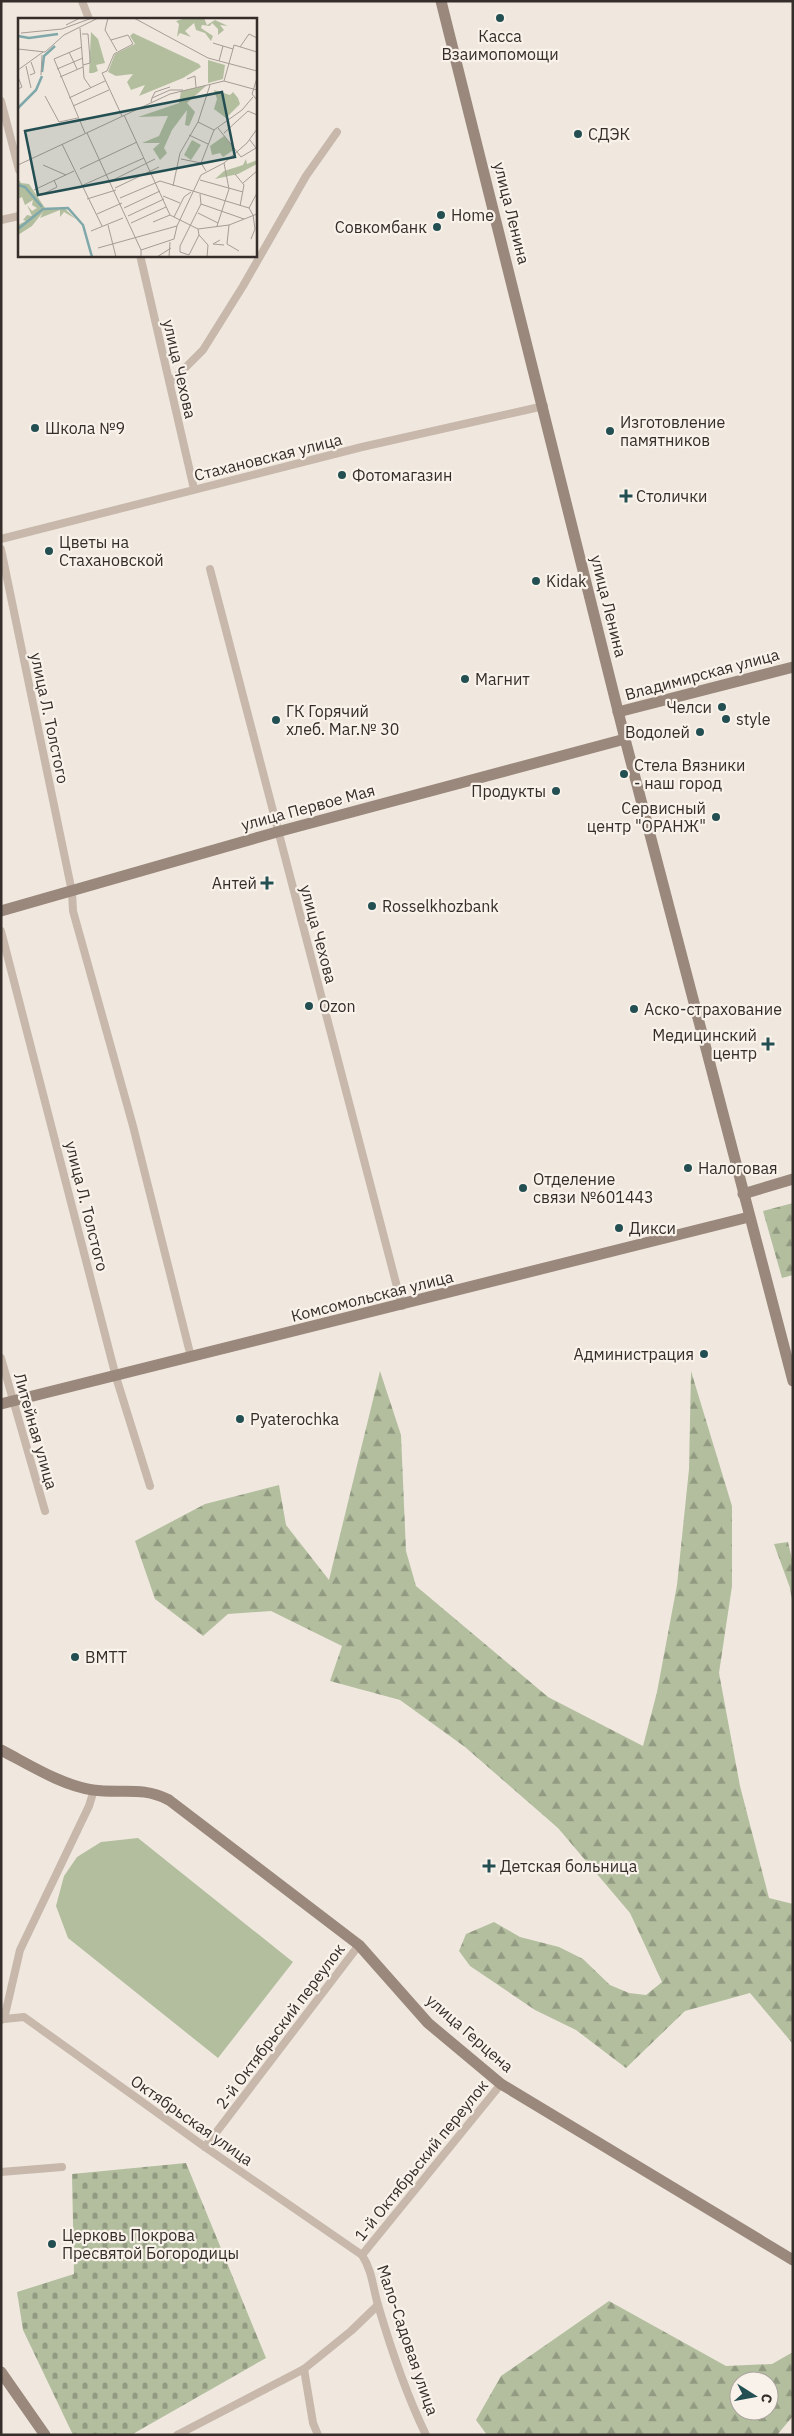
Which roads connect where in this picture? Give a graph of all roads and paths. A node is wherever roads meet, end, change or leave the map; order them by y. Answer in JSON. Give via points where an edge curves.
{"nodes":[{"id":1,"x":82,"y":1,"type":"edge"},
{"id":2,"x":441,"y":1,"type":"edge"},
{"id":3,"x":89,"y":18,"type":"edge"},
{"id":4,"x":1,"y":100,"type":"edge"},
{"id":5,"x":337,"y":132,"type":"dead end"},
{"id":6,"x":18,"y":166,"type":"edge"},
{"id":7,"x":18,"y":216,"type":"edge"},
{"id":8,"x":1,"y":220,"type":"edge"},
{"id":9,"x":140,"y":256,"type":"edge"},
{"id":10,"x":170,"y":383,"type":"junction"},
{"id":11,"x":544,"y":406,"type":"junction"},
{"id":12,"x":194,"y":489,"type":"junction"},
{"id":13,"x":1,"y":539,"type":"edge"},
{"id":14,"x":1,"y":549,"type":"edge"},
{"id":15,"x":210,"y":569,"type":"dead end"},
{"id":16,"x":793,"y":667,"type":"edge"},
{"id":17,"x":618,"y":712,"type":"junction"},
{"id":18,"x":625,"y":740,"type":"junction"},
{"id":19,"x":277,"y":832,"type":"junction"},
{"id":20,"x":72,"y":892,"type":"junction"},
{"id":21,"x":1,"y":911,"type":"edge"},
{"id":22,"x":1,"y":931,"type":"edge"},
{"id":23,"x":793,"y":1180,"type":"edge"},
{"id":24,"x":743,"y":1194,"type":"junction"},
{"id":25,"x":749,"y":1218,"type":"junction"},
{"id":26,"x":402,"y":1306,"type":"junction"},
{"id":27,"x":191,"y":1357,"type":"junction"},
{"id":28,"x":1,"y":1358,"type":"edge"},
{"id":29,"x":116,"y":1377,"type":"junction"},
{"id":30,"x":793,"y":1381,"type":"edge"},
{"id":31,"x":13,"y":1401,"type":"junction"},
{"id":32,"x":1,"y":1404,"type":"edge"},
{"id":33,"x":150,"y":1486,"type":"dead end"},
{"id":34,"x":45,"y":1511,"type":"dead end"},
{"id":35,"x":1,"y":1750,"type":"edge"},
{"id":36,"x":94,"y":1790,"type":"junction"},
{"id":37,"x":359,"y":1945,"type":"junction"},
{"id":38,"x":2,"y":2019,"type":"edge"},
{"id":39,"x":501,"y":2084,"type":"junction"},
{"id":40,"x":205,"y":2147,"type":"junction"},
{"id":41,"x":62,"y":2167,"type":"dead end"},
{"id":42,"x":1,"y":2172,"type":"edge"},
{"id":43,"x":362,"y":2255,"type":"junction"},
{"id":44,"x":793,"y":2260,"type":"edge"},
{"id":45,"x":378,"y":2305,"type":"junction"},
{"id":46,"x":304,"y":2369,"type":"junction"},
{"id":47,"x":1,"y":2372,"type":"edge"},
{"id":48,"x":45,"y":2435,"type":"edge"},
{"id":49,"x":177,"y":2435,"type":"edge"},
{"id":50,"x":318,"y":2435,"type":"edge"},
{"id":51,"x":426,"y":2435,"type":"edge"}],
"edges":[{"from":1,"to":3,"type":"street"},
{"from":2,"to":11,"type":"street","name":"улица Ленина"},
{"from":4,"to":6,"type":"street"},
{"from":5,"to":10,"type":"street","via":[[306,176],[203,350]]},
{"from":7,"to":8,"type":"street"},
{"from":9,"to":10,"type":"street","name":"улица Чехова"},
{"from":10,"to":12,"type":"street","name":"улица Чехова"},
{"from":11,"to":12,"type":"street","name":"Стахановская улица"},
{"from":11,"to":17,"type":"street","name":"улица Ленина"},
{"from":12,"to":13,"type":"street","name":"Стахановская улица"},
{"from":14,"to":20,"type":"street","name":"улица Л. Толстого"},
{"from":15,"to":19,"type":"street","name":"улица Чехова"},
{"from":16,"to":17,"type":"street","name":"Владимирская улица"},
{"from":17,"to":18,"type":"street","name":"улица Ленина"},
{"from":18,"to":19,"type":"street","name":"улица Первое Мая"},
{"from":18,"to":24,"type":"street","name":"улица Ленина"},
{"from":19,"to":20,"type":"street","name":"улица Первое Мая"},
{"from":19,"to":26,"type":"street","name":"улица Чехова"},
{"from":20,"to":21,"type":"street","name":"улица Первое Мая"},
{"from":20,"to":27,"type":"street","name":"улица Л. Толстого","via":[[73,911],[133,1126]]},
{"from":22,"to":29,"type":"street","name":"улица Л. Толстого"},
{"from":23,"to":24,"type":"street"},
{"from":24,"to":25,"type":"street","name":"улица Ленина"},
{"from":25,"to":26,"type":"street","name":"Комсомольская улица"},
{"from":25,"to":30,"type":"street","name":"улица Ленина"},
{"from":26,"to":27,"type":"street","name":"Комсомольская улица"},
{"from":27,"to":29,"type":"street","name":"Комсомольская улица"},
{"from":28,"to":31,"type":"street","name":"Литейная улица"},
{"from":29,"to":31,"type":"street","name":"Комсомольская улица"},
{"from":29,"to":33,"type":"street","name":"улица Л. Толстого"},
{"from":31,"to":32,"type":"street","name":"Комсомольская улица"},
{"from":31,"to":34,"type":"street","name":"Литейная улица"},
{"from":35,"to":36,"type":"street","name":"улица Герцена","via":[[60,1779]]},
{"from":36,"to":37,"type":"street","name":"улица Герцена","via":[[140,1790],[169,1800]]},
{"from":36,"to":38,"type":"street","via":[[20,1950]]},
{"from":37,"to":39,"type":"street","name":"улица Герцена","via":[[428,2023]]},
{"from":37,"to":40,"type":"street","name":"2-й Октябрьский переулок"},
{"from":38,"to":40,"type":"street","name":"Октябрьская улица","via":[[24,2017]]},
{"from":39,"to":43,"type":"street","name":"1-й Октябрьский переулок"},
{"from":39,"to":44,"type":"street","name":"улица Герцена"},
{"from":40,"to":43,"type":"street","name":"Октябрьская улица"},
{"from":41,"to":42,"type":"street"},
{"from":43,"to":45,"type":"street","name":"Мало-Садовая улица","via":[[369,2265]]},
{"from":45,"to":46,"type":"street"},
{"from":45,"to":51,"type":"street","name":"Мало-Садовая улица"},
{"from":46,"to":49,"type":"street"},
{"from":46,"to":50,"type":"street"},
{"from":47,"to":48,"type":"street"}]}
